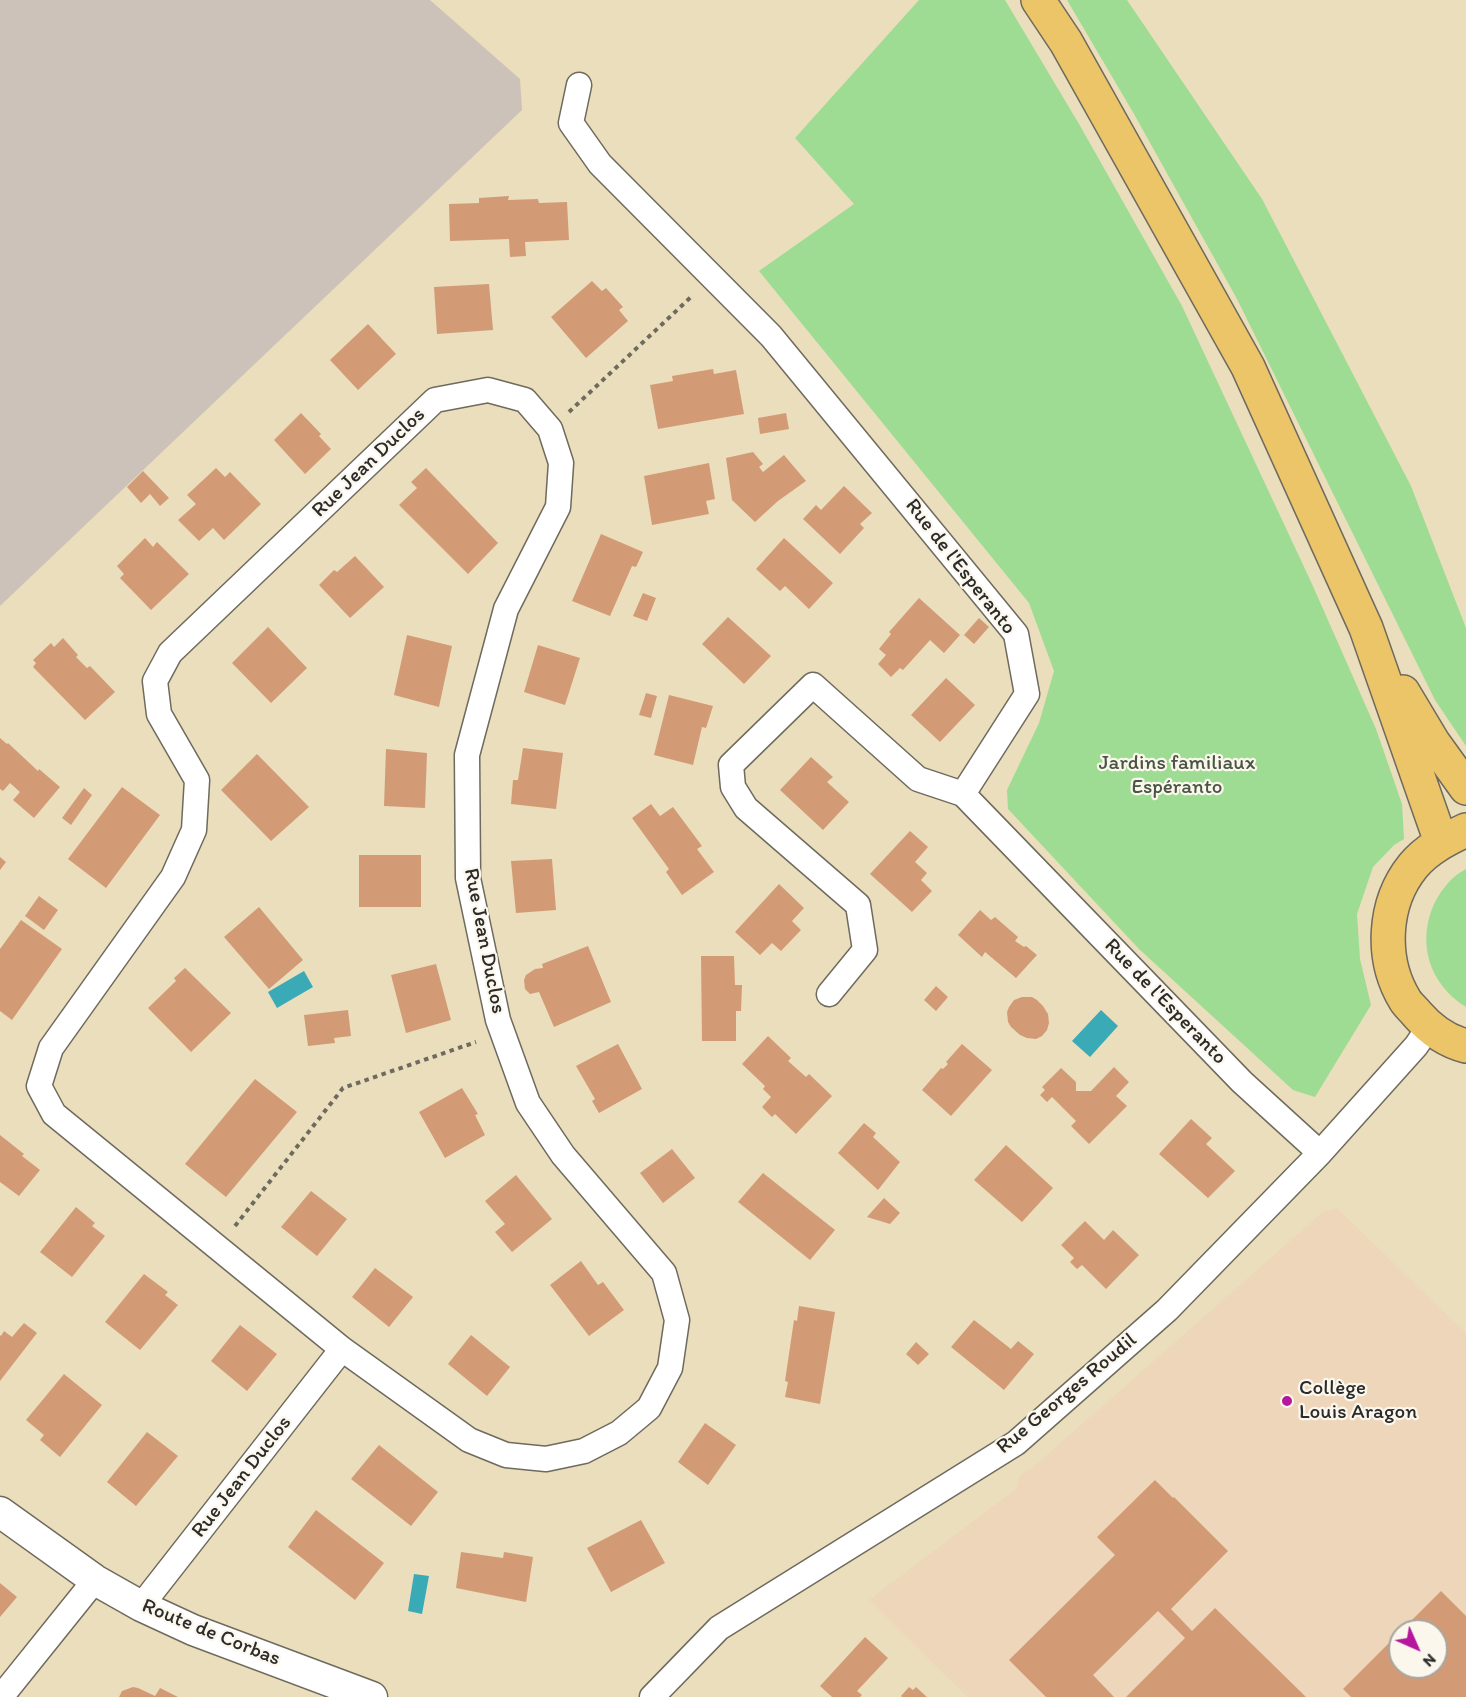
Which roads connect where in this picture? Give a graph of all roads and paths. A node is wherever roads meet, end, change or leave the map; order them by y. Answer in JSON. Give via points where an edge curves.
{"nodes":[{"id":1,"x":1038,"y":0,"type":"edge"},
{"id":2,"x":579,"y":85,"type":"dead end"},
{"id":3,"x":713,"y":277,"type":"junction"},
{"id":4,"x":550,"y":429,"type":"junction"},
{"id":5,"x":1366,"y":628,"type":"junction"},
{"id":6,"x":1466,"y":788,"type":"edge"},
{"id":7,"x":963,"y":794,"type":"junction"},
{"id":8,"x":1453,"y":836,"type":"edge"},
{"id":9,"x":830,"y":994,"type":"dead end"},
{"id":10,"x":1429,"y":1027,"type":"junction"},
{"id":11,"x":503,"y":1032,"type":"junction"},
{"id":12,"x":1466,"y":1046,"type":"edge"},
{"id":13,"x":1320,"y":1153,"type":"junction"},
{"id":14,"x":217,"y":1247,"type":"junction"},
{"id":15,"x":342,"y":1348,"type":"junction"},
{"id":16,"x":0,"y":1512,"type":"edge"},
{"id":17,"x":95,"y":1580,"type":"junction"},
{"id":18,"x":141,"y":1606,"type":"junction"},
{"id":19,"x":1,"y":1697,"type":"edge"},
{"id":20,"x":372,"y":1697,"type":"edge"},
{"id":21,"x":652,"y":1697,"type":"edge"}],
"edges":[{"from":1,"to":5,"type":"main road","via":[[1072,52],[1248,367]]},
{"from":2,"to":3,"type":"street","name":"Rue de l'Esperanto","via":[[571,123],[600,164]]},
{"from":3,"to":4,"type":"path"},
{"from":3,"to":7,"type":"street","name":"Rue de l'Esperanto","via":[[771,336],[1016,634],[1027,694]]},
{"from":4,"to":11,"type":"street","name":"Rue Jean Duclos","via":[[561,463],[558,507],[506,609],[467,755],[468,878]]},
{"from":4,"to":14,"type":"street","name":"Rue Jean Duclos","via":[[525,400],[488,390],[435,400],[170,653],[155,681],[159,714],[197,780],[194,830],[173,878],[51,1048],[39,1086],[54,1114]]},
{"from":5,"to":6,"type":"main road","via":[[1433,741]]},
{"from":5,"to":8,"type":"main road"},
{"from":7,"to":9,"type":"street","via":[[918,779],[813,685],[731,765],[732,787],[746,808],[858,904],[865,950]]},
{"from":7,"to":13,"type":"street","name":"Rue de l'Esperanto","via":[[1242,1082]]},
{"from":8,"to":10,"type":"main road","via":[[1414,866],[1395,896],[1387,932],[1390,967],[1401,992]]},
{"from":10,"to":12,"type":"main road"},
{"from":10,"to":13,"type":"street","name":"Rue Georges Roudil"},
{"from":11,"to":14,"type":"path","via":[[344,1088]]},
{"from":11,"to":15,"type":"street","name":"Rue Jean Duclos","via":[[528,1103],[558,1147],[664,1273],[676,1320],[670,1368],[649,1408],[619,1433],[584,1451],[546,1459],[506,1455],[469,1440]]},
{"from":13,"to":21,"type":"street","name":"Rue Georges Roudil","via":[[1167,1310],[1016,1443],[720,1628]]},
{"from":14,"to":15,"type":"street","name":"Rue Jean Duclos"},
{"from":15,"to":18,"type":"street","name":"Rue Jean Duclos"},
{"from":16,"to":17,"type":"street","name":"Route de Corbas"},
{"from":17,"to":18,"type":"street","name":"Route de Corbas"},
{"from":17,"to":19,"type":"street"},
{"from":18,"to":20,"type":"street","name":"Route de Corbas","via":[[193,1630]]}]}
